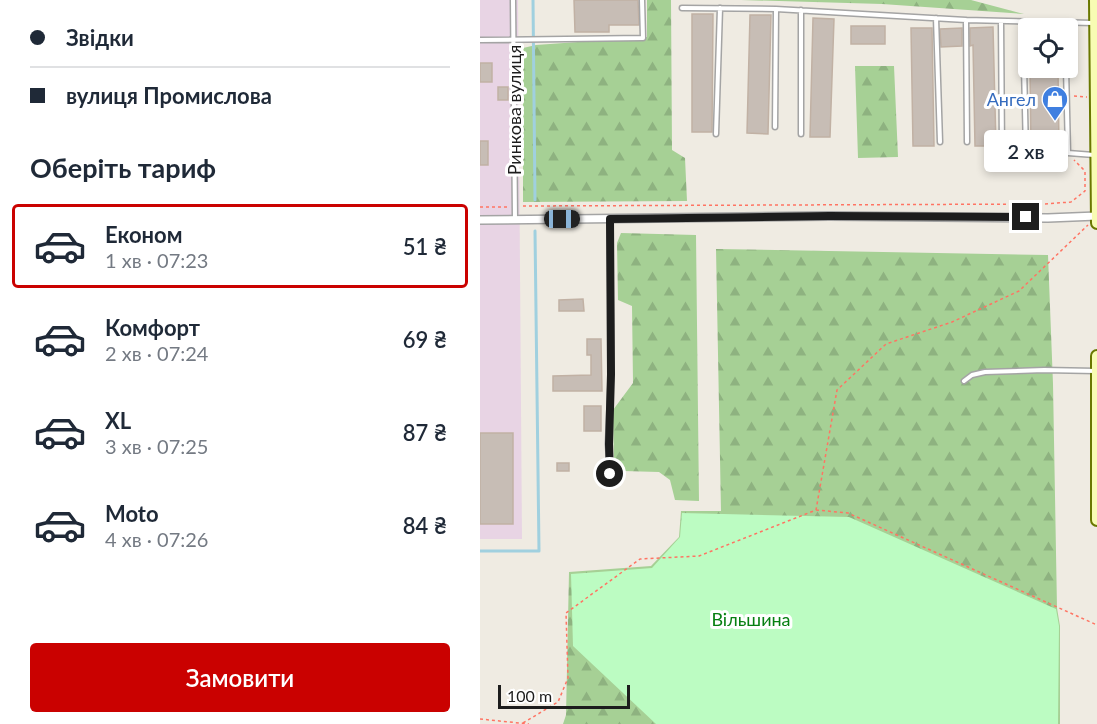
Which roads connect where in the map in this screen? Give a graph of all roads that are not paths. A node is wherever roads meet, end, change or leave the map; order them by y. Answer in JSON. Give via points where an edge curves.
{"nodes":[{"id":1,"x":513,"y":0,"type":"edge"},
{"id":2,"x":642,"y":0,"type":"edge"},
{"id":3,"x":1095,"y":0,"type":"edge"},
{"id":4,"x":682,"y":8,"type":"dead end"},
{"id":5,"x":720,"y":8,"type":"junction"},
{"id":6,"x":776,"y":9,"type":"junction"},
{"id":7,"x":801,"y":10,"type":"junction"},
{"id":8,"x":936,"y":18,"type":"junction"},
{"id":9,"x":966,"y":20,"type":"junction"},
{"id":10,"x":1000,"y":21,"type":"junction"},
{"id":11,"x":1018,"y":22,"type":"edge"},
{"id":12,"x":1095,"y":23,"type":"junction"},
{"id":13,"x":1078,"y":25,"type":"edge"},
{"id":14,"x":480,"y":40,"type":"edge"},
{"id":15,"x":514,"y":40,"type":"junction"},
{"id":16,"x":1024,"y":78,"type":"edge"},
{"id":17,"x":1066,"y":78,"type":"edge"},
{"id":18,"x":775,"y":127,"type":"dead end"},
{"id":19,"x":716,"y":134,"type":"dead end"},
{"id":20,"x":801,"y":134,"type":"dead end"},
{"id":21,"x":940,"y":142,"type":"dead end"},
{"id":22,"x":967,"y":142,"type":"dead end"},
{"id":23,"x":1026,"y":153,"type":"junction"},
{"id":24,"x":1068,"y":153,"type":"junction"},
{"id":25,"x":1096,"y":156,"type":"edge"},
{"id":26,"x":1097,"y":216,"type":"edge"},
{"id":27,"x":515,"y":219,"type":"junction"},
{"id":28,"x":610,"y":219,"type":"junction"},
{"id":29,"x":480,"y":220,"type":"edge"},
{"id":30,"x":1097,"y":223,"type":"edge"},
{"id":31,"x":1097,"y":356,"type":"edge"},
{"id":32,"x":1097,"y":371,"type":"edge"},
{"id":33,"x":964,"y":381,"type":"dead end"},
{"id":34,"x":610,"y":474,"type":"dead end"},
{"id":35,"x":1097,"y":520,"type":"edge"}],
"edges":[{"from":1,"to":15,"type":"lane","name":"Ринкова вулиця"},
{"from":2,"to":15,"type":"lane","via":[[643,38]]},
{"from":3,"to":12,"type":"main road"},
{"from":4,"to":5,"type":"lane"},
{"from":5,"to":6,"type":"lane"},
{"from":5,"to":19,"type":"lane"},
{"from":6,"to":7,"type":"lane"},
{"from":6,"to":18,"type":"lane"},
{"from":7,"to":8,"type":"lane"},
{"from":7,"to":20,"type":"lane"},
{"from":8,"to":9,"type":"lane"},
{"from":8,"to":21,"type":"lane"},
{"from":9,"to":10,"type":"lane"},
{"from":9,"to":22,"type":"lane"},
{"from":10,"to":11,"type":"lane"},
{"from":10,"to":23,"type":"lane","via":[[1002,153]]},
{"from":12,"to":13,"type":"lane"},
{"from":12,"to":25,"type":"main road"},
{"from":14,"to":15,"type":"lane"},
{"from":15,"to":27,"type":"lane","name":"Ринкова вулиця"},
{"from":16,"to":23,"type":"lane"},
{"from":17,"to":24,"type":"lane"},
{"from":23,"to":24,"type":"lane"},
{"from":24,"to":25,"type":"lane"},
{"from":25,"to":26,"type":"main road"},
{"from":26,"to":28,"type":"street"},
{"from":26,"to":30,"type":"main road"},
{"from":27,"to":28,"type":"street"},
{"from":27,"to":29,"type":"street"},
{"from":28,"to":34,"type":"lane"},
{"from":31,"to":32,"type":"main road"},
{"from":32,"to":33,"type":"lane","via":[[985,372]]},
{"from":32,"to":35,"type":"main road"}]}
